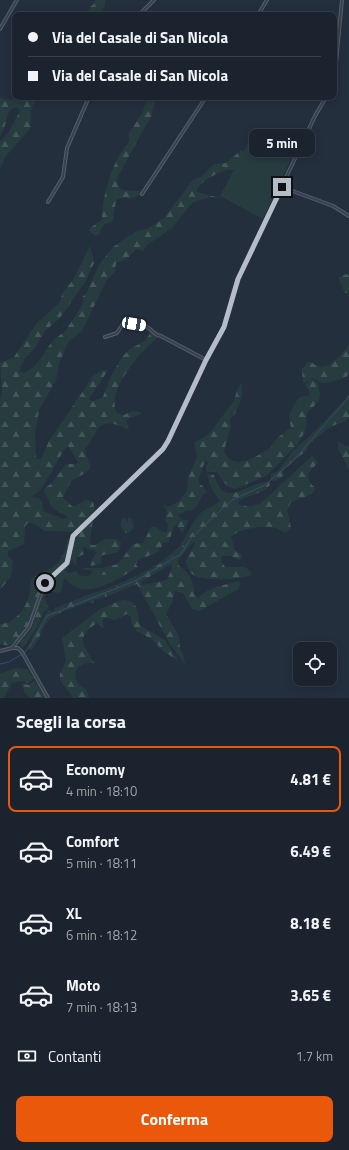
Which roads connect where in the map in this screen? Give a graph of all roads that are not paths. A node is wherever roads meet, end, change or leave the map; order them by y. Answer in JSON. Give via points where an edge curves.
{"nodes":[{"id":1,"x":17,"y":0,"type":"edge"},
{"id":2,"x":154,"y":0,"type":"edge"},
{"id":3,"x":267,"y":0,"type":"edge"},
{"id":4,"x":342,"y":0,"type":"edge"},
{"id":5,"x":142,"y":12,"type":"edge"},
{"id":6,"x":260,"y":12,"type":"edge"},
{"id":7,"x":0,"y":29,"type":"edge"},
{"id":8,"x":337,"y":52,"type":"edge"},
{"id":9,"x":88,"y":100,"type":"edge"},
{"id":10,"x":205,"y":100,"type":"edge"},
{"id":11,"x":325,"y":100,"type":"edge"},
{"id":12,"x":282,"y":187,"type":"junction"},
{"id":13,"x":142,"y":194,"type":"dead end"},
{"id":14,"x":48,"y":202,"type":"dead end"},
{"id":15,"x":349,"y":216,"type":"edge"},
{"id":16,"x":105,"y":337,"type":"dead end"},
{"id":17,"x":206,"y":360,"type":"junction"},
{"id":18,"x":18,"y":642,"type":"junction"},
{"id":19,"x":12,"y":648,"type":"junction"},
{"id":20,"x":0,"y":651,"type":"edge"},
{"id":21,"x":21,"y":651,"type":"junction"},
{"id":22,"x":48,"y":698,"type":"edge"}],
"edges":[{"from":1,"to":7,"type":"street"},
{"from":2,"to":5,"type":"street"},
{"from":3,"to":6,"type":"street"},
{"from":4,"to":8,"type":"street"},
{"from":9,"to":14,"type":"street","via":[[68,148],[63,177]]},
{"from":10,"to":13,"type":"street"},
{"from":11,"to":12,"type":"street"},
{"from":12,"to":15,"type":"street","via":[[333,206]]},
{"from":12,"to":17,"type":"street","via":[[238,279],[224,327]]},
{"from":16,"to":17,"type":"street","via":[[118,333],[124,322],[143,325],[154,334]]},
{"from":17,"to":18,"type":"street","via":[[163,449],[73,536],[68,561],[44,585],[29,627]]},
{"from":18,"to":19,"type":"street"},
{"from":18,"to":21,"type":"street"},
{"from":19,"to":20,"type":"street"},
{"from":19,"to":21,"type":"street"},
{"from":21,"to":22,"type":"street"}]}
